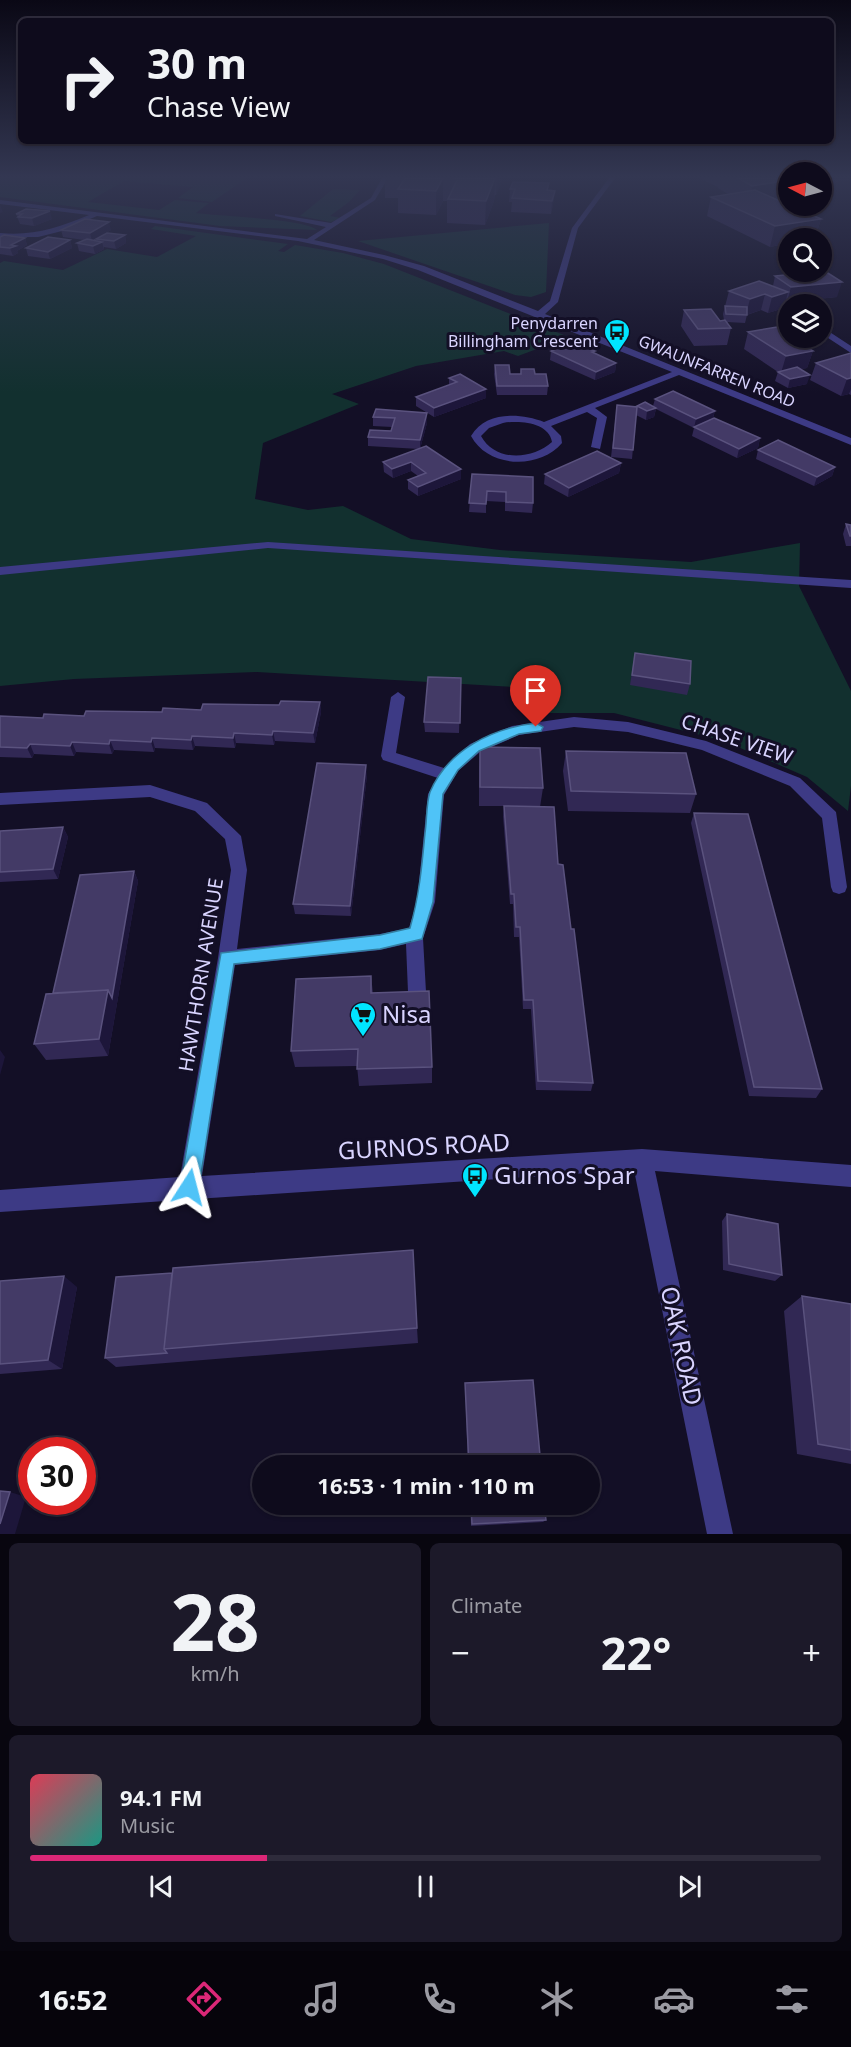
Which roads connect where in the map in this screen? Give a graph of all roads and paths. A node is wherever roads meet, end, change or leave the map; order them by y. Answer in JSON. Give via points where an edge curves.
{"nodes":[{"id":1,"x":349,"y":250,"type":"edge"},
{"id":2,"x":569,"y":250,"type":"edge"},
{"id":3,"x":538,"y":314,"type":"junction"},
{"id":4,"x":832,"y":337,"type":"edge"},
{"id":5,"x":851,"y":350,"type":"edge"},
{"id":6,"x":679,"y":372,"type":"junction"},
{"id":7,"x":588,"y":408,"type":"junction"},
{"id":8,"x":544,"y":425,"type":"junction"},
{"id":9,"x":851,"y":442,"type":"edge"},
{"id":10,"x":596,"y":447,"type":"dead end"},
{"id":11,"x":0,"y":571,"type":"edge"},
{"id":12,"x":851,"y":584,"type":"edge"},
{"id":13,"x":398,"y":697,"type":"dead end"},
{"id":14,"x":448,"y":775,"type":"junction"},
{"id":15,"x":0,"y":799,"type":"edge"},
{"id":16,"x":839,"y":887,"type":"dead end"},
{"id":17,"x":414,"y":934,"type":"junction"},
{"id":18,"x":227,"y":958,"type":"junction"},
{"id":19,"x":417,"y":992,"type":"edge"},
{"id":20,"x":642,"y":1159,"type":"junction"},
{"id":21,"x":851,"y":1176,"type":"edge"},
{"id":22,"x":189,"y":1187,"type":"junction"},
{"id":23,"x":0,"y":1201,"type":"edge"},
{"id":24,"x":720,"y":1534,"type":"edge"}],
"edges":[{"from":1,"to":3,"type":"street","name":"GWAUNFARREN ROAD","via":[[421,268]]},
{"from":2,"to":3,"type":"street","via":[[554,302]]},
{"from":3,"to":6,"type":"street","name":"GWAUNFARREN ROAD"},
{"from":4,"to":5,"type":"street"},
{"from":6,"to":7,"type":"street"},
{"from":6,"to":9,"type":"street","name":"GWAUNFARREN ROAD"},
{"from":7,"to":8,"type":"street"},
{"from":7,"to":10,"type":"street","via":[[602,417]]},
{"from":8,"to":8,"type":"street","via":[[556,436],[556,443],[544,454],[532,457],[493,454],[483,449],[476,436],[495,421],[521,419]]},
{"from":11,"to":12,"type":"street","via":[[268,545]]},
{"from":13,"to":14,"type":"street","via":[[388,756]]},
{"from":14,"to":16,"type":"street","name":"CHASE VIEW","via":[[474,748],[517,730],[574,722],[628,727],[706,746],[795,782],[830,816]]},
{"from":14,"to":17,"type":"street","name":"CHASE VIEW","via":[[436,794],[426,902]]},
{"from":15,"to":18,"type":"street","name":"HAWTHORN AVENUE","via":[[150,791],[201,807],[233,836],[238,870]]},
{"from":17,"to":18,"type":"street","via":[[380,942]]},
{"from":17,"to":19,"type":"street"},
{"from":18,"to":22,"type":"street","name":"HAWTHORN AVENUE"},
{"from":20,"to":21,"type":"street","name":"GURNOS ROAD"},
{"from":20,"to":22,"type":"street","name":"GURNOS ROAD"},
{"from":20,"to":24,"type":"street","name":"OAK ROAD"},
{"from":22,"to":23,"type":"street","name":"GURNOS ROAD"}]}
